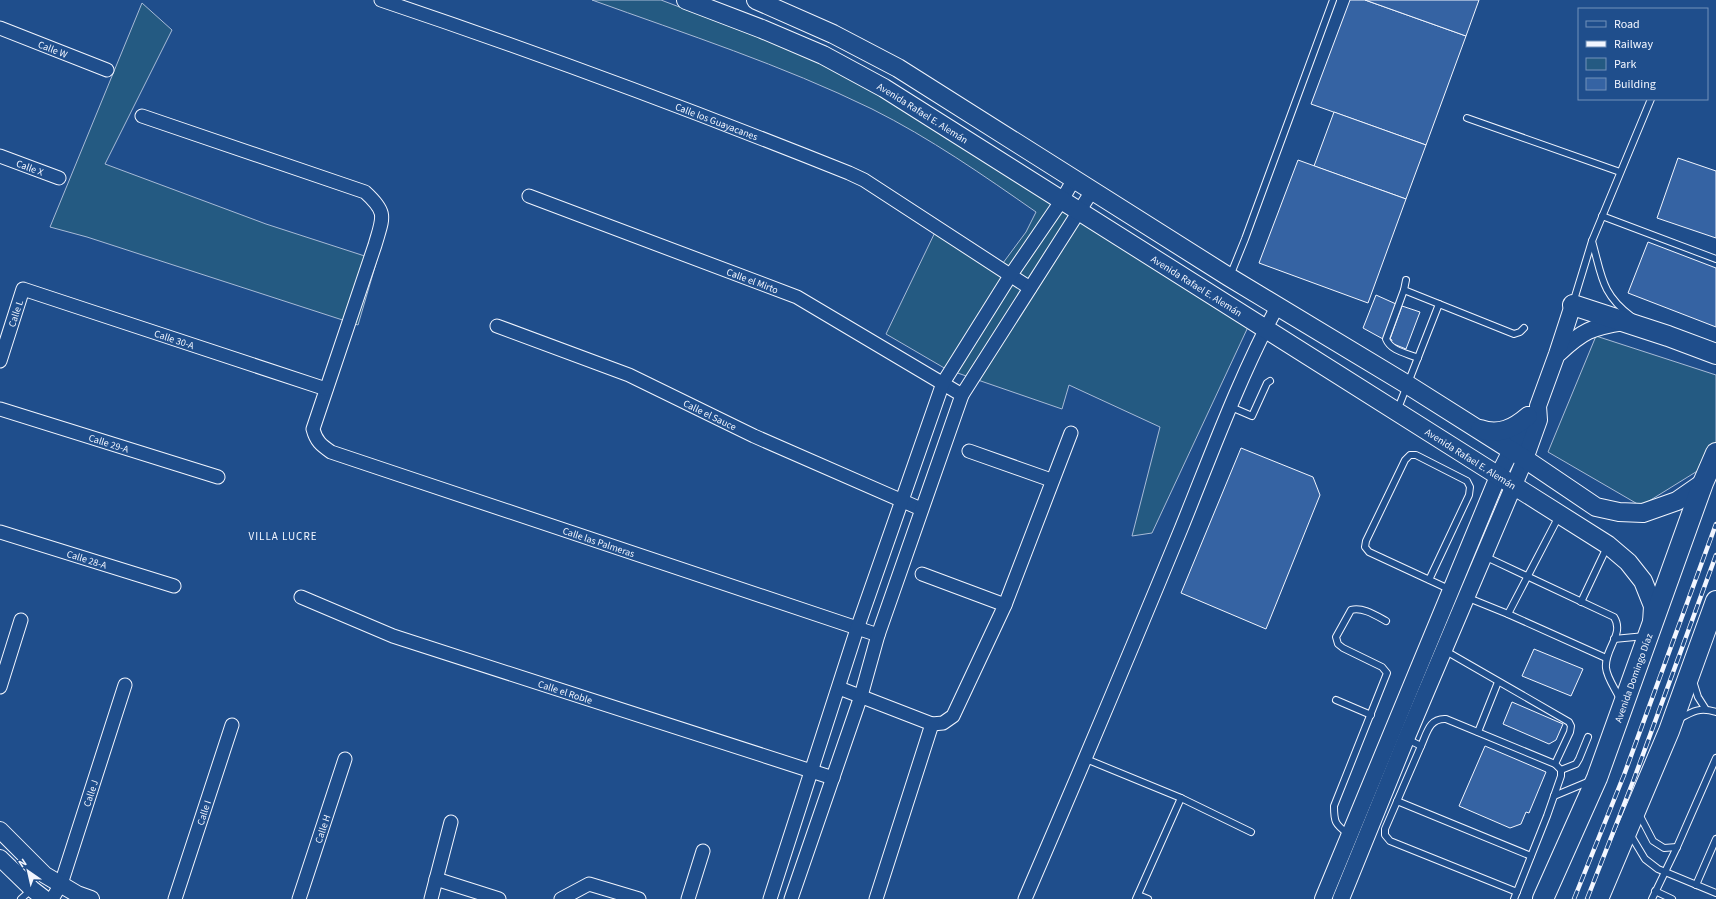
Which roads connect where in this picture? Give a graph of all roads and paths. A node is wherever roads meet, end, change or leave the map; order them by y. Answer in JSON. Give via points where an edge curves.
{"nodes":[{"id":1,"x":381,"y":0,"type":"edge"},
{"id":2,"x":686,"y":0,"type":"edge"},
{"id":3,"x":756,"y":0,"type":"edge"},
{"id":4,"x":1333,"y":0,"type":"edge"},
{"id":5,"x":0,"y":28,"type":"edge"},
{"id":6,"x":107,"y":70,"type":"dead end"},
{"id":7,"x":1651,"y":100,"type":"edge"},
{"id":8,"x":142,"y":116,"type":"dead end"},
{"id":9,"x":1467,"y":118,"type":"dead end"},
{"id":10,"x":0,"y":156,"type":"edge"},
{"id":11,"x":1620,"y":172,"type":"junction"},
{"id":12,"x":60,"y":178,"type":"dead end"},
{"id":13,"x":1074,"y":180,"type":"junction"},
{"id":14,"x":1092,"y":191,"type":"junction"},
{"id":15,"x":529,"y":196,"type":"dead end"},
{"id":16,"x":1062,"y":200,"type":"junction"},
{"id":17,"x":1080,"y":211,"type":"junction"},
{"id":18,"x":1602,"y":216,"type":"junction"},
{"id":19,"x":1592,"y":241,"type":"junction"},
{"id":20,"x":1716,"y":259,"type":"edge"},
{"id":21,"x":1010,"y":276,"type":"junction"},
{"id":22,"x":1229,"y":277,"type":"junction"},
{"id":23,"x":1406,"y":280,"type":"dead end"},
{"id":24,"x":1030,"y":288,"type":"junction"},
{"id":25,"x":23,"y":289,"type":"joint"},
{"id":26,"x":1404,"y":290,"type":"junction"},
{"id":27,"x":1439,"y":304,"type":"junction"},
{"id":28,"x":1573,"y":305,"type":"junction"},
{"id":29,"x":1277,"y":307,"type":"junction"},
{"id":30,"x":1624,"y":322,"type":"junction"},
{"id":31,"x":497,"y":326,"type":"dead end"},
{"id":32,"x":1265,"y":328,"type":"junction"},
{"id":33,"x":1524,"y":328,"type":"dead end"},
{"id":34,"x":1661,"y":334,"type":"junction"},
{"id":35,"x":1558,"y":354,"type":"junction"},
{"id":36,"x":1716,"y":354,"type":"edge"},
{"id":37,"x":1418,"y":358,"type":"junction"},
{"id":38,"x":0,"y":361,"type":"edge"},
{"id":39,"x":1270,"y":381,"type":"dead end"},
{"id":40,"x":943,"y":383,"type":"junction"},
{"id":41,"x":1408,"y":385,"type":"junction"},
{"id":42,"x":326,"y":390,"type":"junction"},
{"id":43,"x":962,"y":395,"type":"junction"},
{"id":44,"x":1231,"y":407,"type":"junction"},
{"id":45,"x":0,"y":409,"type":"edge"},
{"id":46,"x":1398,"y":411,"type":"junction"},
{"id":47,"x":1533,"y":411,"type":"junction"},
{"id":48,"x":1474,"y":427,"type":"junction"},
{"id":49,"x":1071,"y":433,"type":"dead end"},
{"id":50,"x":969,"y":451,"type":"dead end"},
{"id":51,"x":1716,"y":453,"type":"edge"},
{"id":52,"x":1517,"y":455,"type":"junction"},
{"id":53,"x":1499,"y":474,"type":"junction"},
{"id":54,"x":218,"y":477,"type":"dead end"},
{"id":55,"x":1051,"y":480,"type":"junction"},
{"id":56,"x":1703,"y":483,"type":"junction"},
{"id":57,"x":1514,"y":485,"type":"junction"},
{"id":58,"x":902,"y":500,"type":"junction"},
{"id":59,"x":921,"y":509,"type":"junction"},
{"id":60,"x":1560,"y":515,"type":"junction"},
{"id":61,"x":0,"y":532,"type":"edge"},
{"id":62,"x":1608,"y":545,"type":"junction"},
{"id":63,"x":1484,"y":556,"type":"junction"},
{"id":64,"x":922,"y":574,"type":"dead end"},
{"id":65,"x":1528,"y":577,"type":"junction"},
{"id":66,"x":1429,"y":580,"type":"junction"},
{"id":67,"x":174,"y":586,"type":"dead end"},
{"id":68,"x":1459,"y":594,"type":"junction"},
{"id":69,"x":301,"y":597,"type":"dead end"},
{"id":70,"x":1716,"y":600,"type":"edge"},
{"id":71,"x":1581,"y":602,"type":"junction"},
{"id":72,"x":1004,"y":604,"type":"junction"},
{"id":73,"x":1508,"y":614,"type":"junction"},
{"id":74,"x":21,"y":620,"type":"dead end"},
{"id":75,"x":1386,"y":621,"type":"dead end"},
{"id":76,"x":857,"y":629,"type":"junction"},
{"id":77,"x":1650,"y":633,"type":"junction"},
{"id":78,"x":878,"y":635,"type":"junction"},
{"id":79,"x":1614,"y":639,"type":"junction"},
{"id":80,"x":1444,"y":650,"type":"junction"},
{"id":81,"x":1606,"y":658,"type":"junction"},
{"id":82,"x":1690,"y":671,"type":"junction"},
{"id":83,"x":1498,"y":682,"type":"junction"},
{"id":84,"x":125,"y":685,"type":"dead end"},
{"id":85,"x":0,"y":686,"type":"edge"},
{"id":86,"x":839,"y":688,"type":"junction"},
{"id":87,"x":861,"y":696,"type":"junction"},
{"id":88,"x":1336,"y":700,"type":"dead end"},
{"id":89,"x":1624,"y":707,"type":"junction"},
{"id":90,"x":1705,"y":708,"type":"junction"},
{"id":91,"x":1716,"y":712,"type":"edge"},
{"id":92,"x":1371,"y":715,"type":"junction"},
{"id":93,"x":932,"y":724,"type":"junction"},
{"id":94,"x":232,"y":725,"type":"dead end"},
{"id":95,"x":1669,"y":731,"type":"junction"},
{"id":96,"x":1478,"y":732,"type":"junction"},
{"id":97,"x":1399,"y":736,"type":"junction"},
{"id":98,"x":1588,"y":737,"type":"dead end"},
{"id":99,"x":1421,"y":746,"type":"junction"},
{"id":100,"x":1716,"y":758,"type":"edge"},
{"id":101,"x":345,"y":759,"type":"dead end"},
{"id":102,"x":1086,"y":759,"type":"junction"},
{"id":103,"x":1555,"y":764,"type":"junction"},
{"id":104,"x":1561,"y":770,"type":"junction"},
{"id":105,"x":811,"y":771,"type":"junction"},
{"id":106,"x":833,"y":778,"type":"junction"},
{"id":107,"x":1597,"y":778,"type":"junction"},
{"id":108,"x":1554,"y":796,"type":"junction"},
{"id":109,"x":1181,"y":798,"type":"junction"},
{"id":110,"x":1397,"y":801,"type":"junction"},
{"id":111,"x":1636,"y":808,"type":"junction"},
{"id":112,"x":451,"y":822,"type":"dead end"},
{"id":113,"x":1627,"y":828,"type":"junction"},
{"id":114,"x":0,"y":830,"type":"edge"},
{"id":115,"x":1251,"y":832,"type":"dead end"},
{"id":116,"x":1349,"y":835,"type":"junction"},
{"id":117,"x":1716,"y":839,"type":"edge"},
{"id":118,"x":1677,"y":847,"type":"junction"},
{"id":119,"x":703,"y":851,"type":"dead end"},
{"id":120,"x":1531,"y":856,"type":"junction"},
{"id":121,"x":0,"y":858,"type":"edge"},
{"id":122,"x":1664,"y":871,"type":"junction"},
{"id":123,"x":436,"y":879,"type":"junction"},
{"id":124,"x":61,"y":884,"type":"junction"},
{"id":125,"x":1696,"y":885,"type":"junction"},
{"id":126,"x":1517,"y":892,"type":"junction"},
{"id":127,"x":1655,"y":892,"type":"junction"},
{"id":128,"x":1716,"y":893,"type":"edge"},
{"id":129,"x":27,"y":894,"type":"edge"},
{"id":130,"x":1137,"y":897,"type":"edge"},
{"id":131,"x":45,"y":899,"type":"edge"},
{"id":132,"x":52,"y":899,"type":"edge"},
{"id":133,"x":91,"y":899,"type":"edge"},
{"id":134,"x":175,"y":899,"type":"edge"},
{"id":135,"x":299,"y":899,"type":"edge"},
{"id":136,"x":430,"y":899,"type":"edge"},
{"id":137,"x":499,"y":899,"type":"edge"},
{"id":138,"x":560,"y":899,"type":"edge"},
{"id":139,"x":639,"y":899,"type":"edge"},
{"id":140,"x":688,"y":899,"type":"edge"},
{"id":141,"x":770,"y":899,"type":"edge"},
{"id":142,"x":790,"y":899,"type":"edge"},
{"id":143,"x":876,"y":899,"type":"edge"},
{"id":144,"x":1025,"y":899,"type":"edge"},
{"id":145,"x":1148,"y":899,"type":"edge"},
{"id":146,"x":1323,"y":899,"type":"edge"},
{"id":147,"x":1341,"y":899,"type":"edge"},
{"id":148,"x":1514,"y":899,"type":"edge"},
{"id":149,"x":1543,"y":899,"type":"edge"},
{"id":150,"x":1598,"y":899,"type":"edge"},
{"id":151,"x":1652,"y":899,"type":"edge"},
{"id":152,"x":1672,"y":899,"type":"edge"}],
"edges":[{"from":1,"to":21,"type":"street","name":"Calle los Guayacanes","via":[[524,49],[849,173],[864,180]]},
{"from":2,"to":16,"type":"main road","name":"Avenida Rafael E. Alemán","via":[[830,59],[884,88]]},
{"from":3,"to":13,"type":"main road","via":[[833,34],[898,68]]},
{"from":4,"to":22,"type":"lane"},
{"from":5,"to":6,"type":"street","name":"Calle W"},
{"from":7,"to":11,"type":"lane"},
{"from":8,"to":42,"type":"street","via":[[365,192],[382,209],[382,220],[375,245]]},
{"from":9,"to":11,"type":"lane"},
{"from":10,"to":12,"type":"street","name":"Calle X"},
{"from":11,"to":18,"type":"lane"},
{"from":13,"to":14,"type":"main road"},
{"from":13,"to":16,"type":"street"},
{"from":14,"to":17,"type":"street"},
{"from":14,"to":22,"type":"main road"},
{"from":15,"to":40,"type":"street","name":"Calle el Mirto","via":[[797,297]]},
{"from":16,"to":17,"type":"main road","name":"Avenida Rafael E. Alemán"},
{"from":16,"to":21,"type":"street"},
{"from":17,"to":24,"type":"street"},
{"from":17,"to":32,"type":"main road","name":"Avenida Rafael E. Alemán"},
{"from":18,"to":19,"type":"lane"},
{"from":18,"to":20,"type":"lane"},
{"from":19,"to":28,"type":"lane"},
{"from":19,"to":34,"type":"lane","via":[[1603,284],[1609,296],[1628,313]]},
{"from":21,"to":24,"type":"street","name":"Calle los Guayacanes"},
{"from":21,"to":40,"type":"street"},
{"from":22,"to":29,"type":"main road"},
{"from":23,"to":26,"type":"lane"},
{"from":24,"to":43,"type":"street"},
{"from":25,"to":38,"type":"street","name":"Calle L"},
{"from":25,"to":42,"type":"street","name":"Calle 30-A"},
{"from":26,"to":27,"type":"lane"},
{"from":26,"to":37,"type":"lane","via":[[1386,339],[1393,348]]},
{"from":27,"to":33,"type":"lane","via":[[1514,334]]},
{"from":27,"to":37,"type":"lane"},
{"from":28,"to":30,"type":"main road"},
{"from":28,"to":35,"type":"street"},
{"from":29,"to":32,"type":"street"},
{"from":29,"to":41,"type":"main road"},
{"from":30,"to":34,"type":"main road"},
{"from":30,"to":35,"type":"street","via":[[1589,329]]},
{"from":31,"to":58,"type":"street","name":"Calle el Sauce","via":[[629,375],[754,436]]},
{"from":32,"to":44,"type":"street"},
{"from":32,"to":46,"type":"main road","name":"Avenida Rafael E. Alemán"},
{"from":34,"to":36,"type":"main road"},
{"from":35,"to":47,"type":"street"},
{"from":37,"to":41,"type":"lane"},
{"from":39,"to":44,"type":"lane","via":[[1252,416]]},
{"from":40,"to":43,"type":"street","name":"Calle el Mirto"},
{"from":40,"to":58,"type":"street"},
{"from":41,"to":46,"type":"lane"},
{"from":41,"to":48,"type":"main road"},
{"from":42,"to":76,"type":"street","name":"Calle las Palmeras","via":[[313,429],[315,438],[321,446],[331,452]]},
{"from":43,"to":59,"type":"street"},
{"from":44,"to":102,"type":"street"},
{"from":45,"to":54,"type":"street","name":"Calle 29-A"},
{"from":46,"to":53,"type":"main road","name":"Avenida Rafael E. Alemán"},
{"from":47,"to":48,"type":"main road","via":[[1517,426],[1503,432],[1488,432]]},
{"from":47,"to":52,"type":"street","via":[[1539,420]]},
{"from":48,"to":52,"type":"main road"},
{"from":49,"to":55,"type":"street"},
{"from":50,"to":55,"type":"street"},
{"from":51,"to":56,"type":"main road","name":"Avenida Domingo Díaz"},
{"from":52,"to":53,"type":"street"},
{"from":52,"to":56,"type":"main road","via":[[1596,507],[1619,512],[1643,514],[1677,501]]},
{"from":52,"to":57,"type":"street"},
{"from":53,"to":57,"type":"main road","name":"Avenida Rafael E. Alemán"},
{"from":53,"to":68,"type":"street"},
{"from":55,"to":72,"type":"street"},
{"from":56,"to":77,"type":"main road","name":"Avenida Domingo Díaz"},
{"from":57,"to":60,"type":"main road","name":"Avenida Rafael E. Alemán"},
{"from":57,"to":63,"type":"street"},
{"from":58,"to":59,"type":"street","name":"Calle el Sauce"},
{"from":58,"to":76,"type":"street"},
{"from":59,"to":78,"type":"street"},
{"from":60,"to":62,"type":"main road","name":"Avenida Rafael E. Alemán"},
{"from":60,"to":65,"type":"lane"},
{"from":61,"to":67,"type":"street","name":"Calle 28-A"},
{"from":62,"to":71,"type":"lane"},
{"from":62,"to":77,"type":"main road","name":"Avenida Rafael E. Alemán","via":[[1628,562],[1643,581],[1653,606]]},
{"from":63,"to":65,"type":"lane"},
{"from":63,"to":68,"type":"street"},
{"from":64,"to":72,"type":"street"},
{"from":65,"to":71,"type":"lane"},
{"from":65,"to":73,"type":"lane"},
{"from":66,"to":66,"type":"lane","via":[[1469,495],[1470,487],[1467,481],[1416,455],[1410,455],[1405,460],[1365,547],[1369,552]]},
{"from":66,"to":68,"type":"lane"},
{"from":68,"to":73,"type":"lane"},
{"from":68,"to":80,"type":"street"},
{"from":68,"to":97,"type":"street"},
{"from":69,"to":105,"type":"street","name":"Calle el Roble","via":[[393,636]]},
{"from":70,"to":82,"type":"main road"},
{"from":71,"to":79,"type":"lane","via":[[1614,617],[1618,623],[1618,630]]},
{"from":72,"to":93,"type":"street","via":[[953,716],[943,723]]},
{"from":73,"to":81,"type":"lane"},
{"from":74,"to":85,"type":"street"},
{"from":75,"to":92,"type":"lane","via":[[1364,610],[1350,610],[1336,637],[1338,644],[1343,648],[1382,667],[1387,673]]},
{"from":76,"to":78,"type":"street","name":"Calle las Palmeras"},
{"from":76,"to":86,"type":"street"},
{"from":77,"to":79,"type":"lane"},
{"from":77,"to":89,"type":"main road","name":"Avenida Domingo Díaz"},
{"from":78,"to":87,"type":"street"},
{"from":79,"to":81,"type":"lane"},
{"from":80,"to":83,"type":"lane"},
{"from":80,"to":97,"type":"street"},
{"from":81,"to":89,"type":"lane","via":[[1606,669]]},
{"from":82,"to":90,"type":"lane","via":[[1698,697]]},
{"from":82,"to":95,"type":"main road"},
{"from":83,"to":96,"type":"lane"},
{"from":83,"to":103,"type":"lane","via":[[1572,726]]},
{"from":84,"to":124,"type":"street","name":"Calle J"},
{"from":86,"to":87,"type":"street"},
{"from":86,"to":105,"type":"street"},
{"from":87,"to":93,"type":"street"},
{"from":87,"to":106,"type":"street"},
{"from":88,"to":92,"type":"lane"},
{"from":89,"to":107,"type":"main road","name":"Avenida Domingo Díaz"},
{"from":90,"to":91,"type":"lane"},
{"from":90,"to":95,"type":"lane","via":[[1691,712],[1678,720]]},
{"from":92,"to":116,"type":"lane","via":[[1334,806],[1334,819]]},
{"from":93,"to":143,"type":"street"},
{"from":94,"to":134,"type":"street","name":"Calle I"},
{"from":95,"to":111,"type":"main road"},
{"from":96,"to":99,"type":"lane","via":[[1439,718],[1432,722]]},
{"from":96,"to":103,"type":"lane"},
{"from":97,"to":99,"type":"lane"},
{"from":97,"to":116,"type":"street"},
{"from":97,"to":147,"type":"street"},
{"from":98,"to":104,"type":"lane","via":[[1576,764]]},
{"from":99,"to":110,"type":"lane"},
{"from":100,"to":118,"type":"lane"},
{"from":101,"to":135,"type":"street","name":"Calle H"},
{"from":102,"to":109,"type":"lane"},
{"from":102,"to":144,"type":"street"},
{"from":103,"to":104,"type":"lane"},
{"from":104,"to":108,"type":"lane"},
{"from":105,"to":106,"type":"street","name":"Calle el Roble"},
{"from":105,"to":141,"type":"street"},
{"from":106,"to":142,"type":"street"},
{"from":107,"to":108,"type":"lane"},
{"from":107,"to":149,"type":"main road","name":"Avenida Domingo Díaz"},
{"from":108,"to":120,"type":"lane"},
{"from":109,"to":115,"type":"lane"},
{"from":109,"to":130,"type":"lane"},
{"from":110,"to":120,"type":"lane"},
{"from":110,"to":126,"type":"lane","via":[[1385,829],[1385,835],[1390,841]]},
{"from":111,"to":113,"type":"main road"},
{"from":111,"to":118,"type":"lane","via":[[1653,841],[1664,848]]},
{"from":112,"to":123,"type":"street"},
{"from":113,"to":122,"type":"lane","via":[[1646,859],[1658,870]]},
{"from":113,"to":150,"type":"main road"},
{"from":114,"to":124,"type":"street","via":[[45,875]]},
{"from":116,"to":146,"type":"street"},
{"from":117,"to":125,"type":"lane"},
{"from":118,"to":122,"type":"lane"},
{"from":119,"to":140,"type":"street"},
{"from":120,"to":126,"type":"lane"},
{"from":121,"to":129,"type":"street"},
{"from":122,"to":125,"type":"lane"},
{"from":122,"to":127,"type":"lane"},
{"from":123,"to":136,"type":"street"},
{"from":123,"to":137,"type":"street"},
{"from":124,"to":132,"type":"street","name":"Calle J"},
{"from":124,"to":133,"type":"street"},
{"from":125,"to":128,"type":"lane"},
{"from":126,"to":148,"type":"lane"},
{"from":127,"to":151,"type":"lane"},
{"from":127,"to":152,"type":"lane"},
{"from":129,"to":131,"type":"street"},
{"from":130,"to":145,"type":"lane"},
{"from":138,"to":139,"type":"street","via":[[588,884]]}]}
